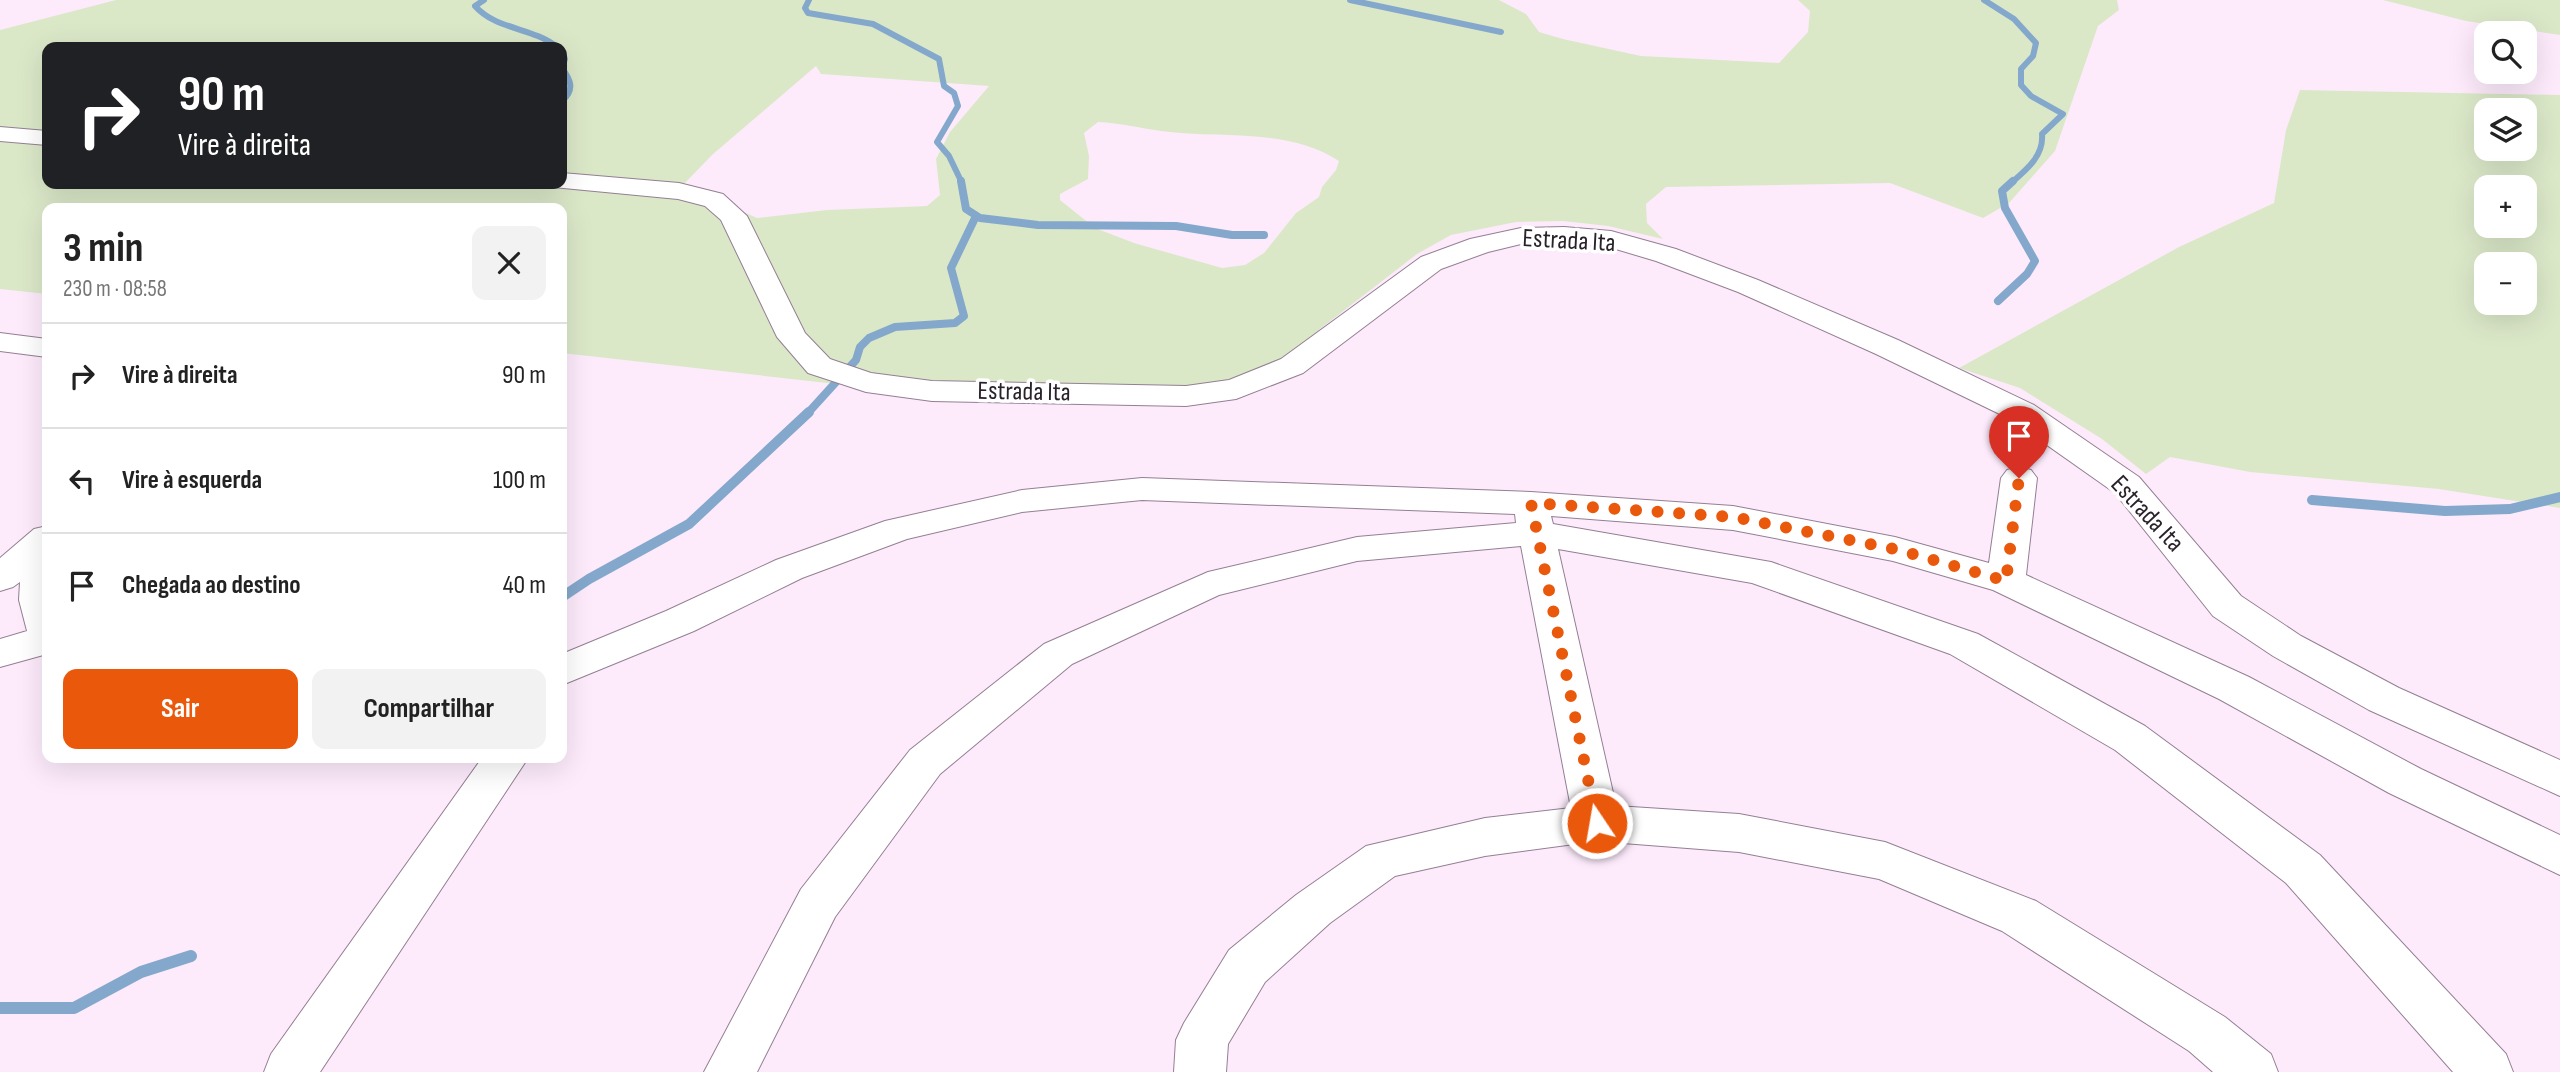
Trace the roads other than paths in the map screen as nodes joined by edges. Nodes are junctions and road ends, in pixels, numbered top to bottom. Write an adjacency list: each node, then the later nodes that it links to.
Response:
1 (0, 134): 2 (street)
2 (42, 138)
3 (567, 181): 17 (street, Estrada Ita)
4 (0, 342): 5 (street)
5 (42, 347)
6 (2019, 478): 11 (street)
7 (1533, 518): 11 (street); 15 (street); 18 (street); 21 (street); 24 (street)
8 (42, 543): 10 (street)
9 (42, 554): 12 (street)
10 (0, 578)
11 (2006, 581): 19 (street)
12 (42, 615)
13 (42, 641): 14 (street)
14 (0, 653)
15 (567, 671)
16 (503, 763): 20 (street)
17 (2560, 779)
18 (1597, 823): 22 (street); 23 (street)
19 (2560, 856)
20 (290, 1072)
21 (730, 1072)
22 (1200, 1072)
23 (2252, 1072)
24 (2487, 1072)

